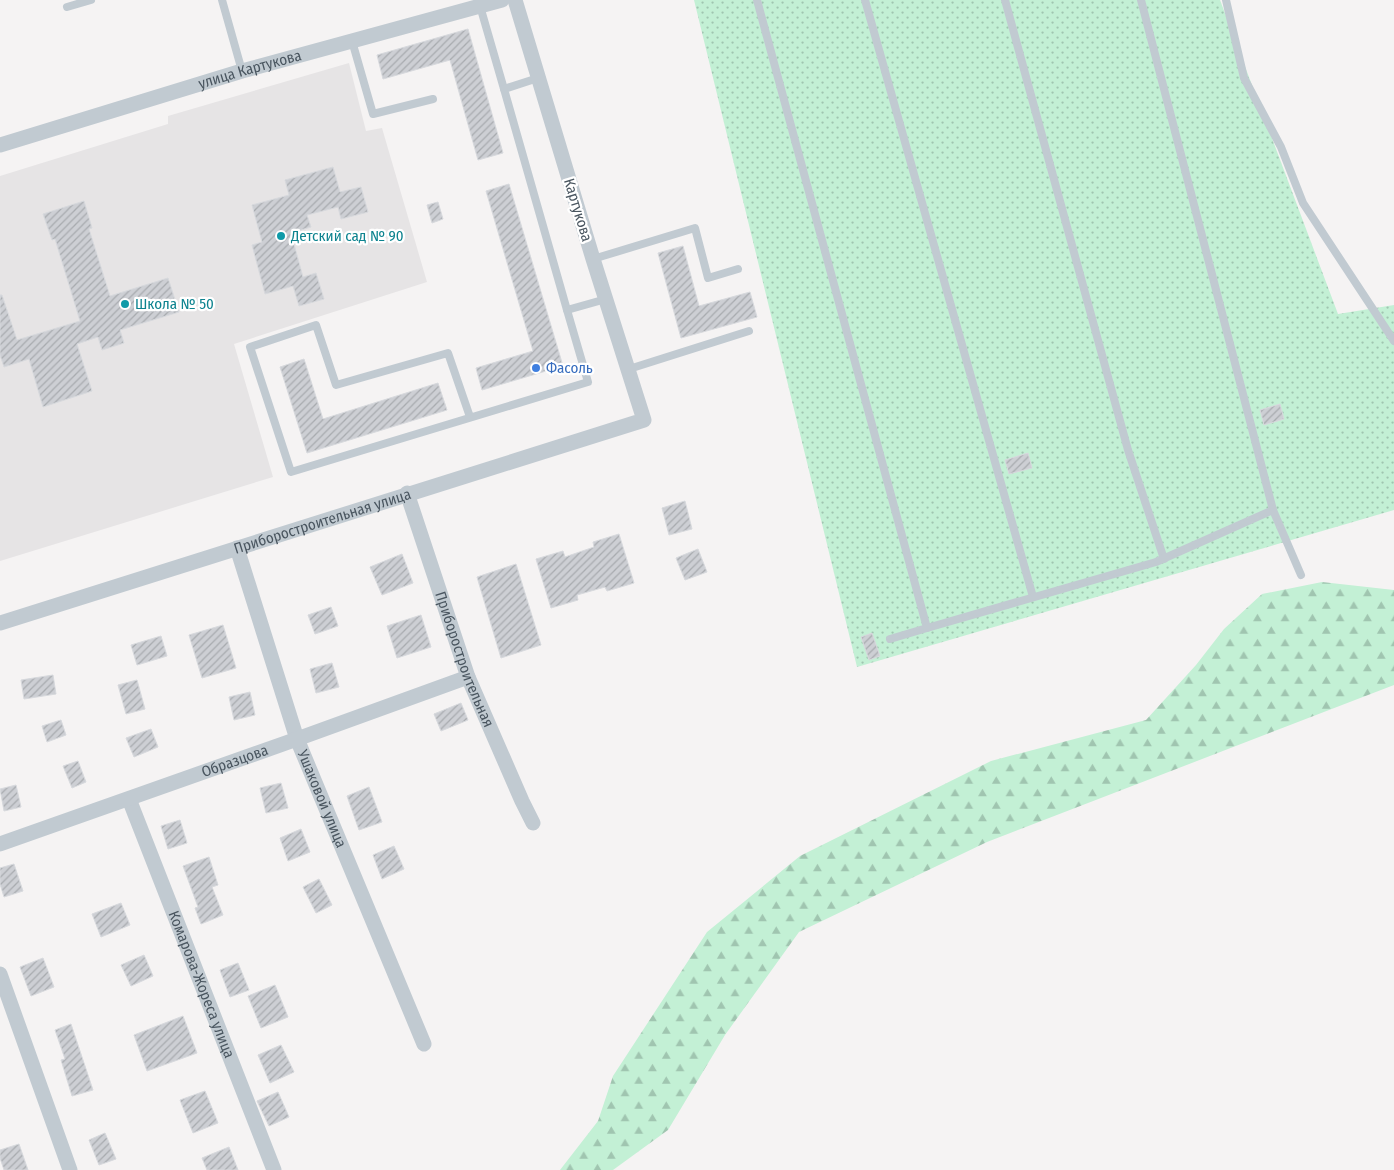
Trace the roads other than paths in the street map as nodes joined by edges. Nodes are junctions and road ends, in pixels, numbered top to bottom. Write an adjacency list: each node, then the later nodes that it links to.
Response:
1 (91, 0): 11 (lane)
2 (222, 0): 13 (lane)
3 (502, 0): 10 (street, улица Картукова)
4 (515, 0): 14 (street, Картукова)
5 (757, 0): 34 (lane)
6 (865, 0): 32 (lane)
7 (1005, 0): 30 (lane)
8 (1141, 0): 28 (lane)
9 (1226, 0): 23 (lane)
10 (480, 6): 12 (street, улица Картукова); 15 (lane)
11 (67, 7)
12 (352, 41): 13 (street, улица Картукова); 16 (lane)
13 (242, 72): 17 (street, улица Картукова)
14 (538, 78): 15 (lane); 18 (street, Картукова)
15 (504, 89): 21 (lane)
16 (433, 99)
17 (0, 145)
18 (593, 259): 19 (lane); 20 (street, Картукова)
19 (738, 270)
20 (606, 299): 21 (lane); 24 (street, Картукова)
21 (567, 310): 25 (lane)
22 (749, 332): 24 (lane)
23 (1394, 341)
24 (629, 369): 26 (street, Картукова)
25 (470, 417): 25 (lane)
26 (644, 420): 27 (street, Приборостроительная улица)
27 (407, 493): 29 (street, Приборостроительная улица); 36 (street, Приборостроительная)
28 (1273, 510): 30 (lane); 31 (lane)
29 (237, 548): 33 (street, Приборостроительная улица); 37 (street, Ушаковой улица)
30 (1164, 559): 32 (lane)
31 (1301, 575)
32 (1033, 597): 34 (lane)
33 (0, 623)
34 (927, 628): 35 (lane)
35 (890, 639)
36 (468, 677): 37 (street, Образцова); 39 (street, Приборостроительная)
37 (297, 739): 38 (street, Образцова); 42 (street, Ушаковой улица)
38 (129, 799): 40 (street, Образцова); 44 (street, Комарова-Жореса улица)
39 (533, 822)
40 (0, 844)
41 (0, 974): 43 (street)
42 (424, 1044)
43 (70, 1170)
44 (274, 1170)

